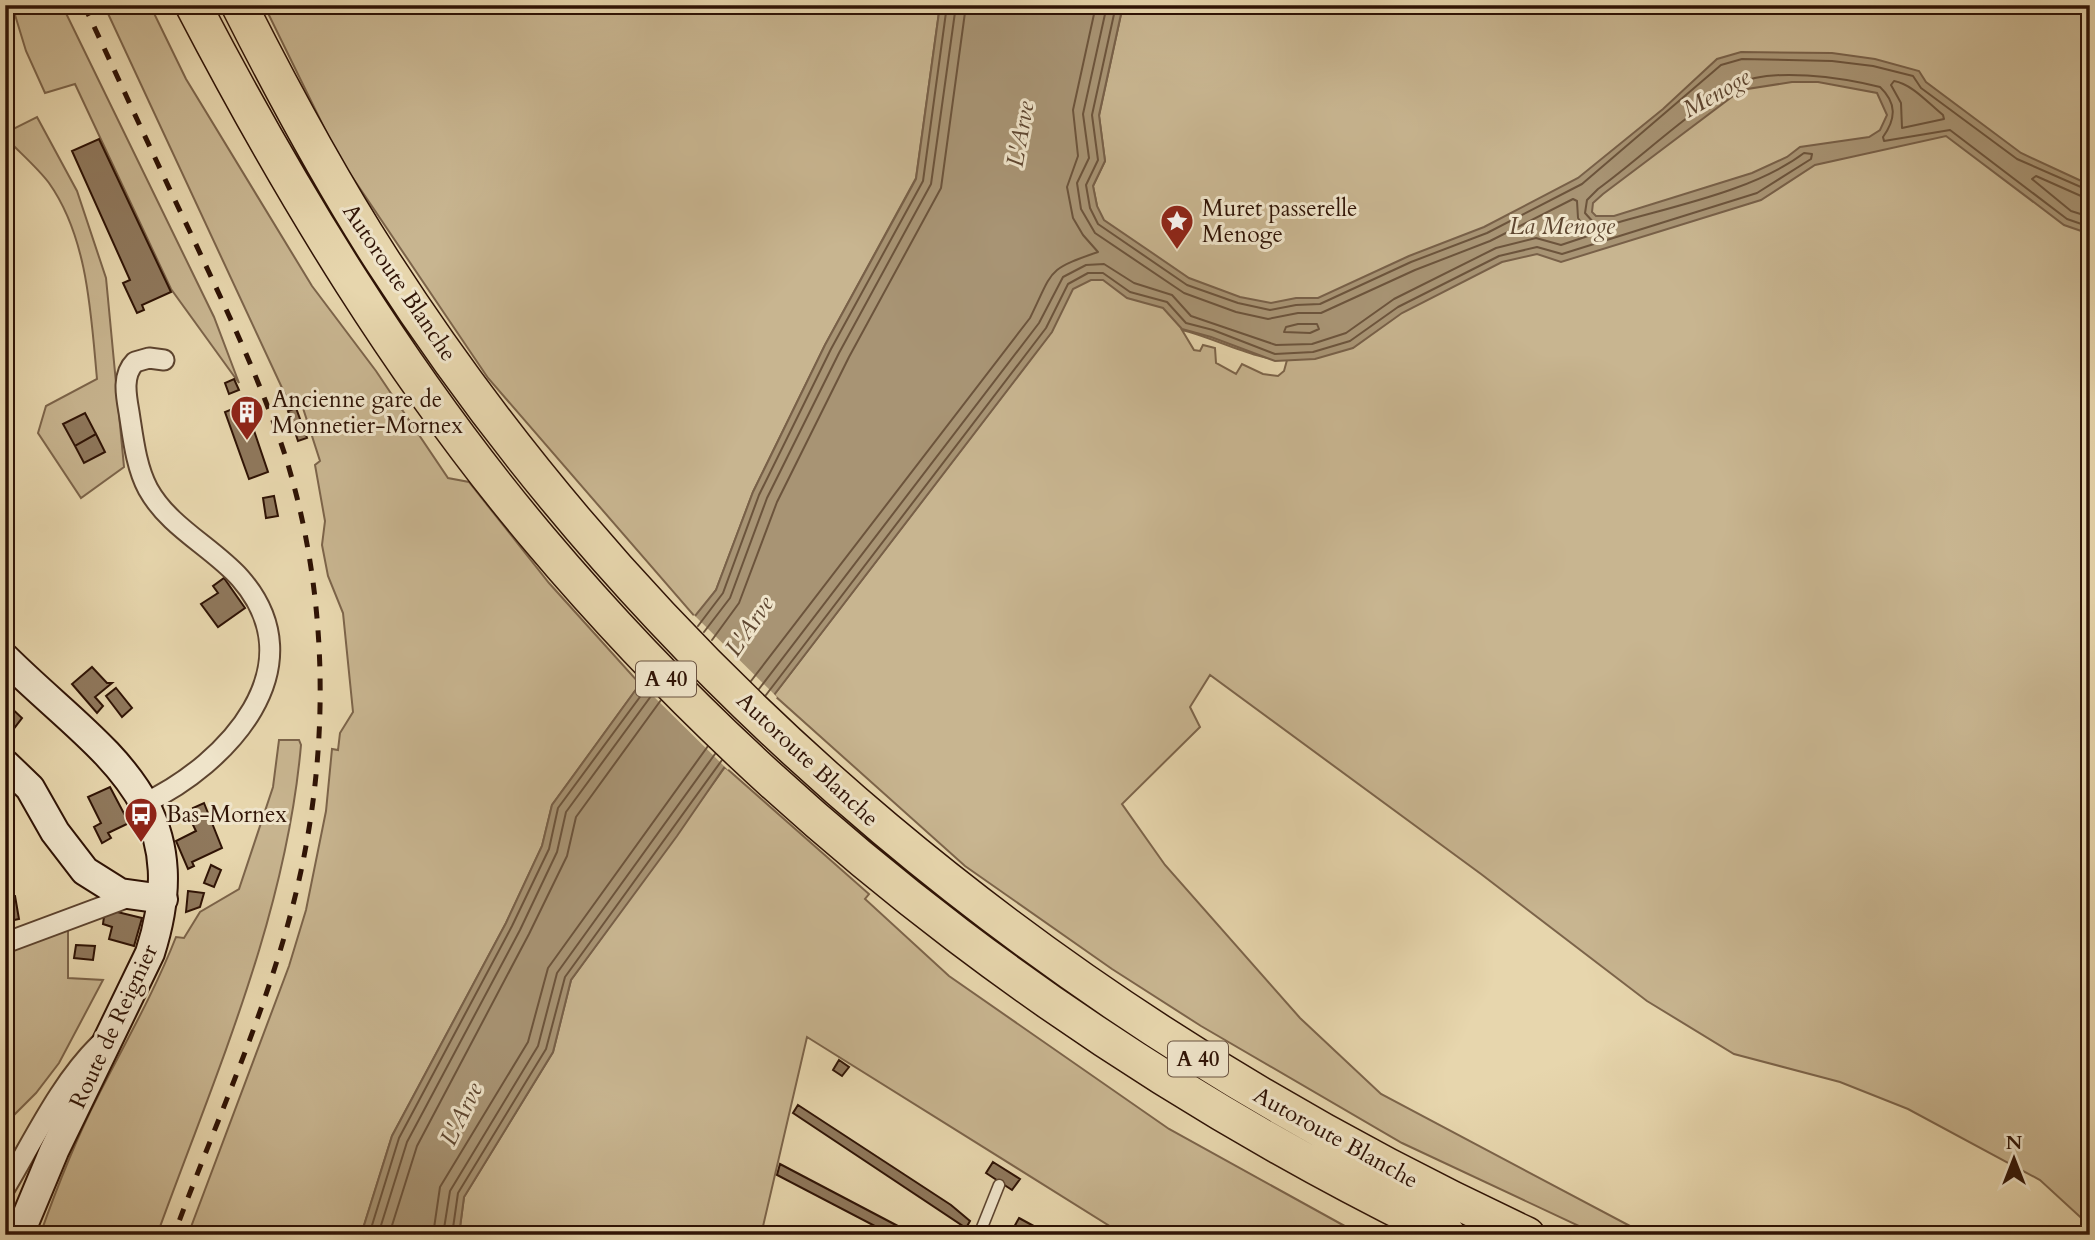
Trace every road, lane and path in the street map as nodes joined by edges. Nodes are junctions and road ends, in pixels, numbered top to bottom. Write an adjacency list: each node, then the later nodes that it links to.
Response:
1 (193, 5): 15 (highway, Autoroute Blanche / A 40)
2 (239, 5): 16 (highway, Autoroute Blanche / A 40)
3 (164, 360): 6 (street)
4 (5, 658): 6 (main road, Route de Reignier)
5 (5, 764): 7 (main road)
6 (145, 803): 8 (main road, Route de Reignier)
7 (134, 895): 8 (main road); 9 (street)
8 (163, 899): 10 (main road, Route de Reignier)
9 (5, 943)
10 (115, 1030): 12 (street); 13 (main road, Route de Reignier)
11 (999, 1185): 14 (lane)
12 (5, 1188)
13 (19, 1235)
14 (979, 1235)
15 (1448, 1235)
16 (1528, 1235)

